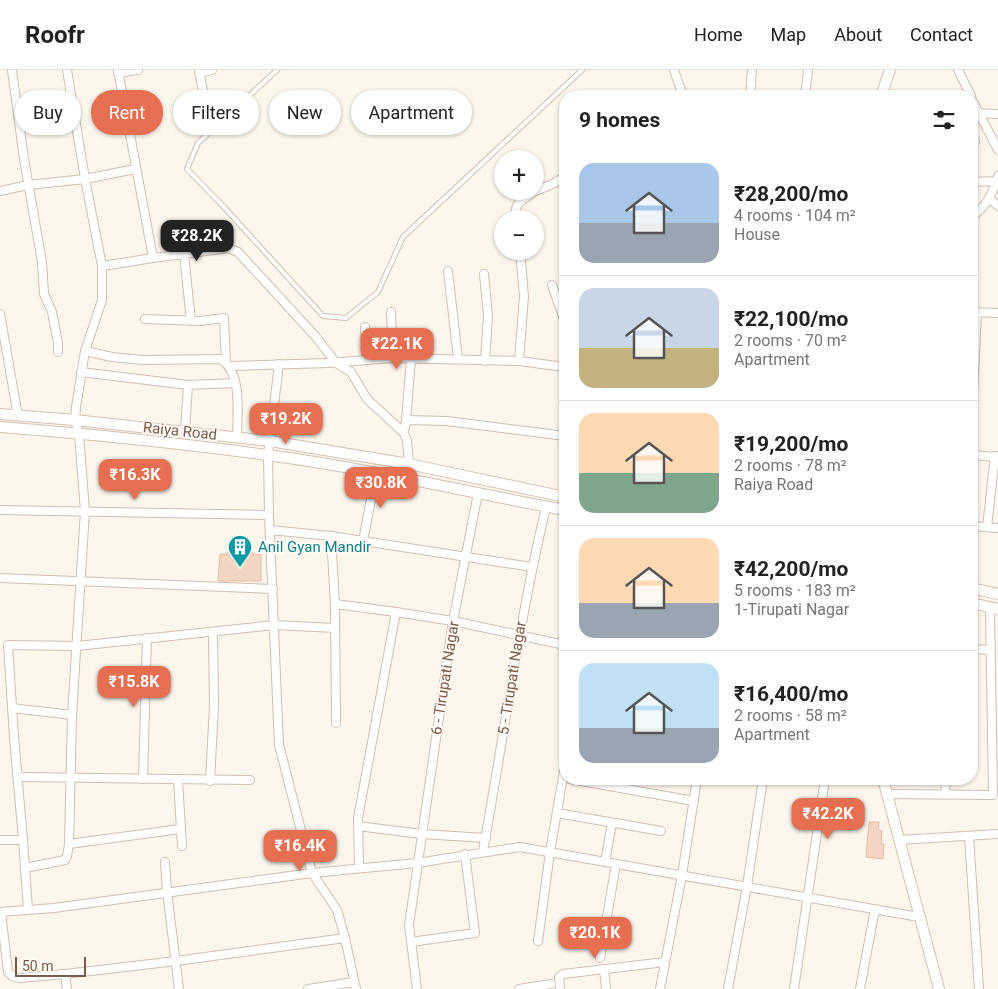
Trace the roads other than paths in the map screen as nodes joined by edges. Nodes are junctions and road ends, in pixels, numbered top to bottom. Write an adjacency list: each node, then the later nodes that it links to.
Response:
1 (12, 70): 31 (street)
2 (67, 70): 27 (street)
3 (138, 70): 12 (street)
4 (212, 70): 13 (street)
5 (277, 70): 21 (lane)
6 (582, 70): 15 (lane)
7 (674, 70): 16 (street)
8 (752, 70): 17 (street)
9 (808, 70): 18 (street)
10 (890, 70): 19 (street)
11 (958, 70): 20 (street)
12 (118, 72): 26 (street)
13 (199, 72): 14 (street)
14 (203, 90)
15 (561, 90)
16 (681, 90)
17 (750, 90)
18 (806, 90)
19 (883, 90)
20 (968, 90)
21 (559, 91)
22 (978, 113): 23 (street)
23 (998, 114)
24 (978, 118): 25 (street)
25 (998, 150)
26 (135, 169): 27 (street); 40 (street)
27 (85, 178): 31 (street); 42 (street)
28 (998, 179): 30 (street); 34 (street)
29 (559, 180): 32 (street)
30 (978, 181)
31 (28, 185): 33 (street); 55 (street)
32 (544, 188)
33 (0, 191)
34 (990, 199): 36 (street); 38 (street)
35 (524, 200): 37 (street)
36 (998, 206)
37 (514, 210)
38 (978, 212)
39 (184, 254): 40 (street); 52 (street); 62 (street)
40 (153, 258): 42 (street)
41 (521, 260): 61 (street)
42 (102, 266): 54 (street)
43 (448, 271): 58 (street)
44 (484, 274): 60 (street)
45 (552, 285): 46 (street)
46 (559, 305)
47 (391, 312): 56 (street)
48 (978, 312): 49 (street)
49 (998, 313)
50 (0, 314): 70 (street)
51 (145, 319): 52 (street)
52 (191, 321): 63 (street)
53 (365, 327): 59 (street)
54 (85, 351): 63 (street); 66 (street)
55 (58, 352)
56 (393, 358): 57 (street); 59 (street)
57 (411, 359): 58 (street); 72 (street)
58 (458, 359): 60 (street)
59 (367, 360): 62 (street)
60 (485, 361): 61 (street)
61 (519, 361): 65 (street)
62 (336, 363): 64 (street); 75 (street)
63 (228, 364): 64 (street); 67 (street)
64 (278, 364): 79 (street)
65 (559, 366)
66 (81, 372): 68 (street); 71 (street)
67 (235, 383): 68 (street); 78 (street)
68 (188, 385): 74 (street)
69 (0, 414): 70 (street, Raiya Road)
70 (18, 416): 71 (street, Raiya Road)
71 (76, 420): 74 (street, Raiya Road); 76 (street)
72 (406, 420): 75 (street); 77 (street)
73 (0, 427): 76 (street, Raiya Road)
74 (185, 432): 78 (street, Raiya Road)
75 (404, 432): 83 (street)
76 (79, 434): 80 (street, Raiya Road); 90 (street)
77 (559, 435)
78 (237, 437): 79 (street, Raiya Road)
79 (270, 441): 80 (street); 83 (street, Raiya Road)
80 (268, 455): 84 (street, Raiya Road); 91 (street)
81 (978, 455): 82 (street)
82 (997, 456): 93 (street)
83 (409, 464): 86 (street, Raiya Road)
84 (376, 473): 85 (street, Raiya Road); 97 (street)
85 (478, 493): 87 (street, Raiya Road); 98 (street, 6 - Tirupati Nagar)
86 (559, 497)
87 (546, 507): 88 (street, Raiya Road); 99 (street, 5 - Tirupati Nagar)
88 (559, 509)
89 (0, 510): 90 (street)
90 (85, 511): 91 (street); 101 (street)
91 (269, 515): 95 (street)
92 (978, 526): 93 (street)
93 (987, 527): 94 (street)
94 (998, 528)
95 (270, 530): 96 (street); 102 (street)
96 (331, 536): 97 (street); 105 (street)
97 (364, 541): 98 (street)
98 (466, 558): 99 (street); 109 (street, 6 - Tirupati Nagar)
99 (532, 566): 113 (street, 5 - Tirupati Nagar)
100 (0, 578): 101 (street)
101 (79, 582): 102 (street); 116 (street)
102 (273, 589): 110 (street)
103 (978, 590): 104 (street)
104 (998, 594)
105 (335, 604): 108 (street); 111 (street)
106 (978, 604): 107 (street)
107 (994, 608): 118 (street)
108 (396, 612): 109 (street); 142 (street)
109 (453, 622): 113 (street); 145 (street, 6 - Tirupati Nagar)
110 (274, 625): 111 (street); 112 (street); 163 (street)
111 (335, 628): 121 (street)
112 (213, 632): 114 (street); 126 (street)
113 (519, 635): 115 (street); 148 (street, 5 - Tirupati Nagar)
114 (147, 638): 116 (street); 124 (street)
115 (559, 644)
116 (78, 646): 119 (street); 120 (street)
117 (978, 649): 118 (street)
118 (990, 650): 138 (street)
119 (12, 708): 120 (street); 122 (street)
120 (72, 715): 123 (street)
121 (336, 723)
122 (18, 777): 123 (street); 150 (street)
123 (72, 778): 124 (street); 152 (street)
124 (143, 778): 125 (street)
125 (178, 780): 126 (street); 143 (street)
126 (210, 780): 127 (street)
127 (250, 780)
128 (564, 785): 140 (street)
129 (609, 785): 136 (street)
130 (628, 785): 136 (street)
131 (696, 785): 139 (street)
132 (762, 785): 165 (street)
133 (824, 785): 167 (street)
134 (884, 785): 137 (street)
135 (946, 785): 138 (street)
136 (627, 788): 139 (street)
137 (886, 794): 138 (street); 151 (street)
138 (945, 794)
139 (694, 801): 164 (street)
140 (557, 813): 141 (street); 155 (street)
141 (612, 823): 144 (street); 158 (street)
142 (358, 826): 145 (street); 162 (street)
143 (180, 829): 152 (street); 153 (street)
144 (661, 831)
145 (421, 834): 148 (street); 159 (street, 6 - Tirupati Nagar)
146 (998, 834): 147 (street)
147 (969, 836): 151 (street); 194 (street)
148 (486, 838): 154 (street, 5 - Tirupati Nagar)
149 (0, 840): 150 (street)
150 (23, 840): 161 (street)
151 (898, 840): 171 (street)
152 (69, 844): 161 (street)
153 (182, 846)
154 (483, 851): 155 (street); 156 (street)
155 (550, 852): 158 (street); 173 (street)
156 (465, 854): 159 (street); 174 (street)
157 (166, 862): 166 (street)
158 (605, 862): 160 (street)
159 (417, 863): 162 (street); 174 (street, 6 - Tirupati Nagar)
160 (616, 864): 164 (street); 175 (street)
161 (25, 868): 168 (street)
162 (358, 868): 163 (street)
163 (312, 873): 166 (street); 172 (street)
164 (682, 875): 165 (street); 177 (street)
165 (747, 886): 167 (street); 190 (street)
166 (167, 892): 168 (street); 176 (street)
167 (809, 897): 169 (street); 191 (street)
168 (28, 909): 170 (street)
169 (875, 909): 171 (street); 192 (street)
170 (0, 912): 179 (street)
171 (920, 917): 193 (street)
172 (345, 938): 176 (street); 181 (street)
173 (538, 941)
174 (411, 942): 185 (street, 6 - Tirupati Nagar)
175 (600, 958)
176 (176, 961): 179 (street); 183 (street)
177 (665, 962): 178 (street); 189 (street)
178 (604, 969): 187 (street); 188 (street)
179 (65, 974): 182 (street)
180 (551, 984): 186 (street)
181 (355, 985): 184 (street)
182 (67, 989)
183 (179, 989)
184 (308, 989)
185 (418, 989)
186 (520, 989)
187 (560, 989)
188 (606, 989)
189 (660, 989)
190 (728, 989)
191 (794, 989)
192 (860, 989)
193 (940, 989)
194 (979, 989)

